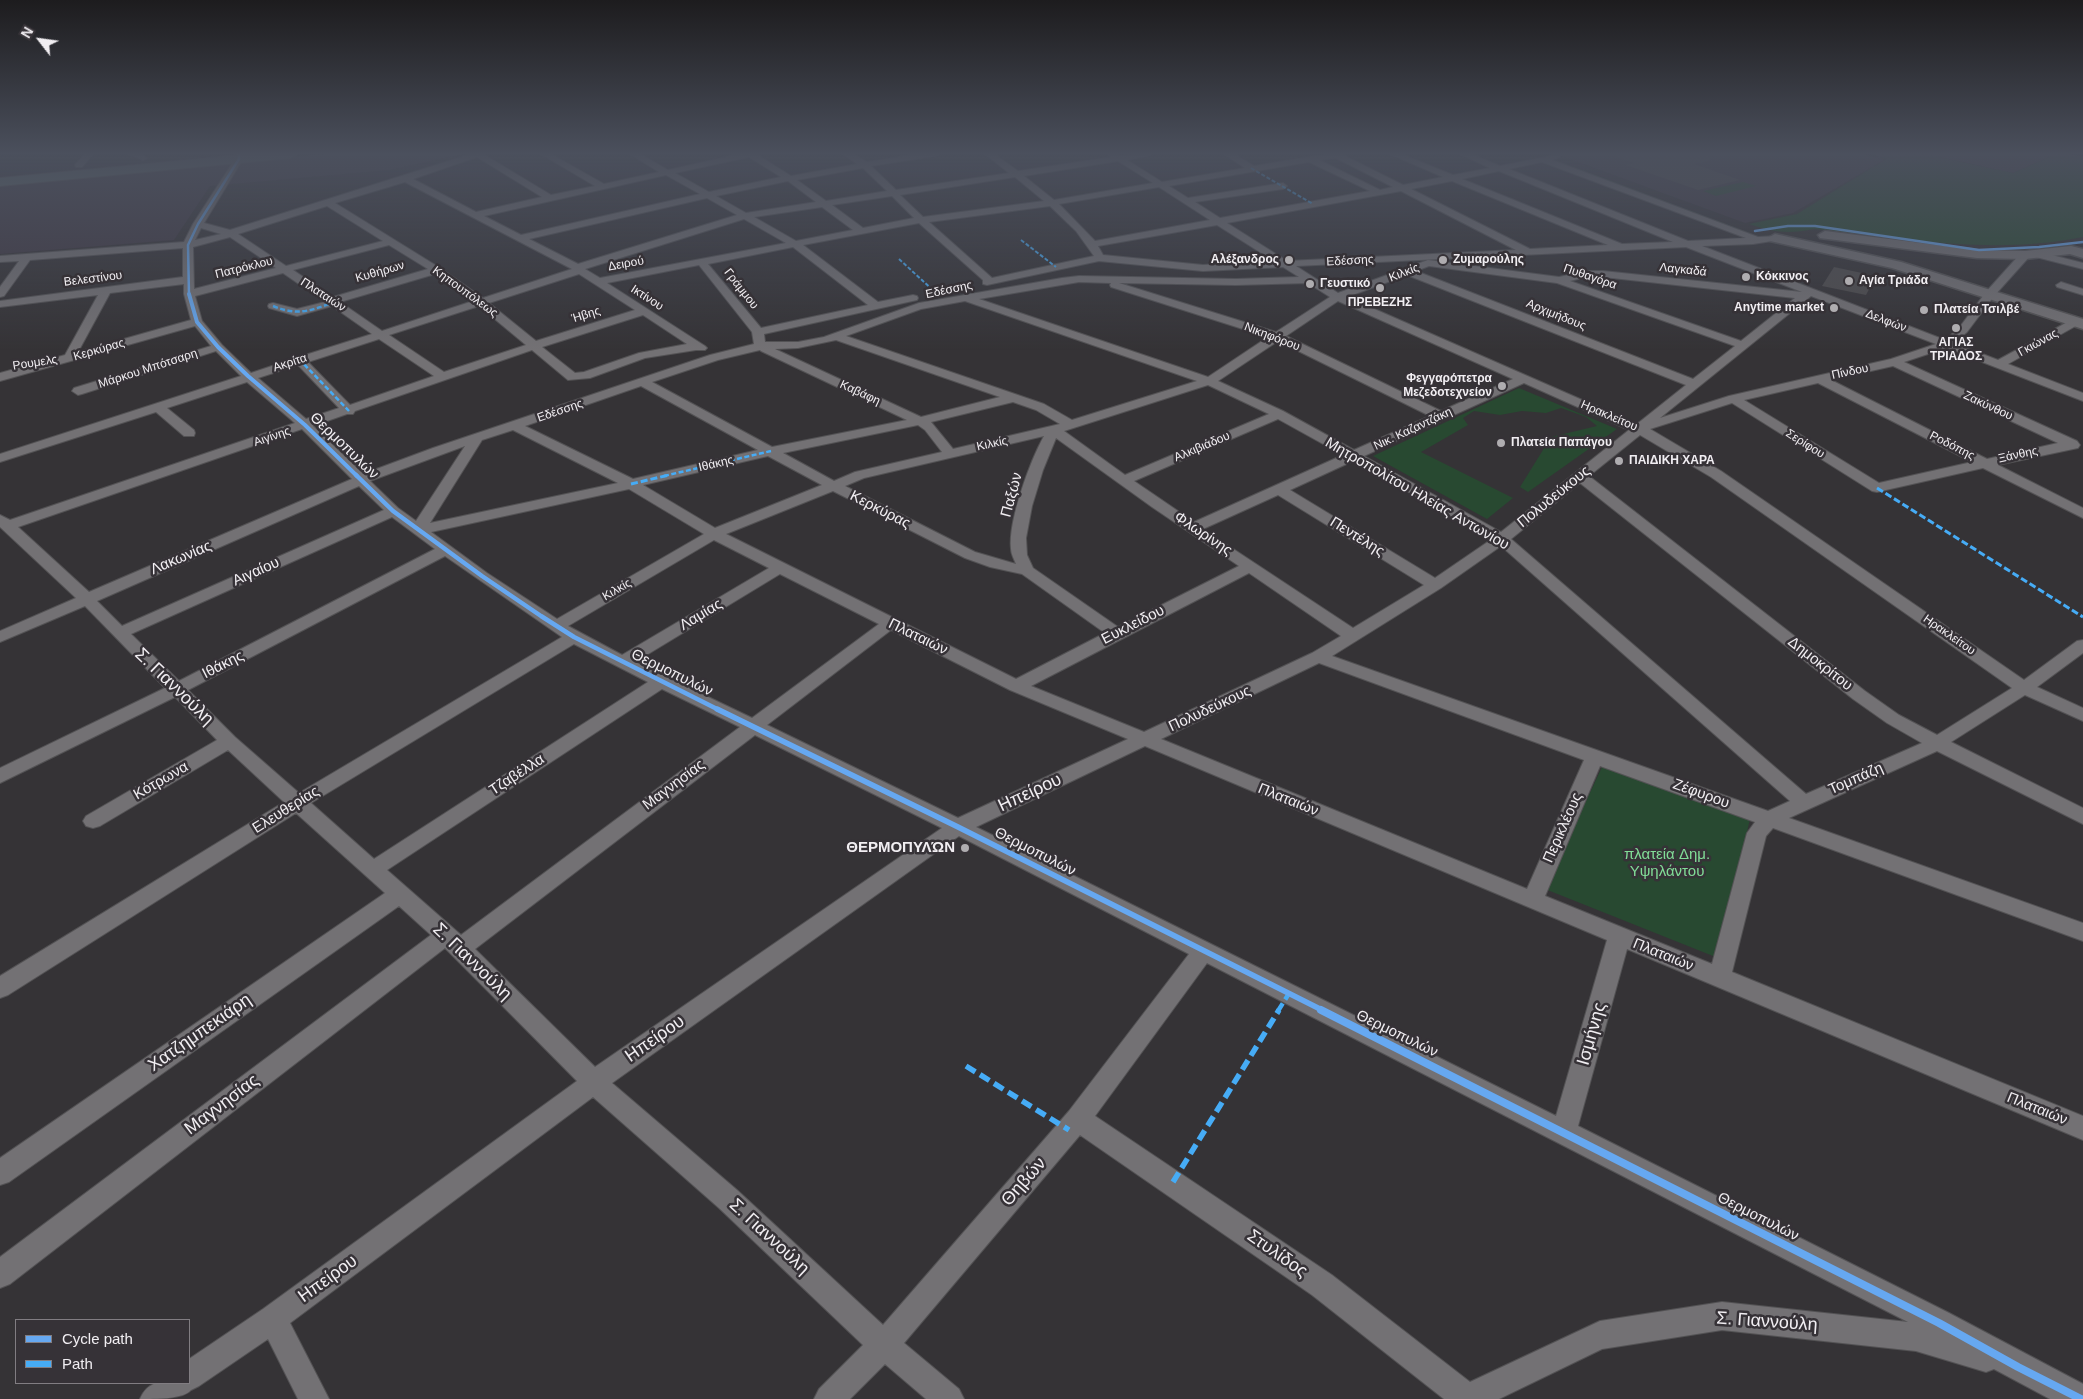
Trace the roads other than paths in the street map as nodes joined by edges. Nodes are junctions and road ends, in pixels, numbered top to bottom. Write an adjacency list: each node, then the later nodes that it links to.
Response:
1 (201, 219): 20 (street, Θερμοπυλών)
2 (274, 219): 22 (street)
3 (354, 219): 26 (street, Κηπουπόλεως)
4 (483, 219): 23 (street, Ικτίνου)
5 (601, 219): 23 (street)
6 (735, 219): 42 (street, Ακρίτα)
7 (751, 219): 27 (street)
8 (846, 219): 21 (street)
9 (926, 219): 18 (street, Δειρού)
10 (1068, 219): 28 (street)
11 (1216, 219): 19 (street, Ηρακλείτου)
12 (1234, 219): 19 (street)
13 (1464, 219): 33 (street)
14 (1552, 219): 31 (street)
15 (1626, 219): 30 (street, Δελφών)
16 (1707, 219): 25 (street)
17 (1723, 219): 24 (street)
18 (921, 220): 21 (street, Δειρού); 50 (street)
19 (1220, 222): 28 (street); 40 (street, Ηρακλείτου)
20 (198, 224): 22 (street, Πλαταιών); 29 (street, Θερμοπυλών)
21 (861, 231): 27 (street, Δειρού)
22 (232, 234): 29 (street); 43 (street, Πλαταιών)
23 (520, 238): 42 (street, Ικτίνου)
24 (1775, 238): 25 (street, Εδέσσης); 34 (street, Εδέσσης); 59 (street)
25 (1760, 240): 30 (street, Εδέσσης)
26 (391, 242): 43 (street, Πατρόκλου); 44 (street, Κηπουπόλεως)
27 (795, 244): 39 (street, Δειρού); 65 (street)
28 (1094, 244): 36 (street)
29 (188, 245): 35 (street); 47 (street, Θερμοπυλών)
30 (1689, 245): 31 (street, Εδέσσης); 58 (street, Δελφών)
31 (1622, 248): 33 (street, Εδέσσης)
32 (2079, 251): 34 (street, Εδέσσης)
33 (1530, 253): 38 (street, Εδέσσης)
34 (2031, 254): 41 (street); 59 (street, Πίνδου)
35 (26, 257): 37 (street); 56 (street)
36 (1099, 258): 40 (street, Εδέσσης); 50 (street, Εδέσσης)
37 (0, 260)
38 (1428, 260): 40 (street, Εδέσσης); 45 (street, Κιλκίς); 49 (street, Πυθαγόρα)
39 (702, 263): 51 (street, Δειρού); 69 (street, Γράμμου)
40 (1286, 264): 48 (street, Ηρακλείτου)
41 (2083, 266)
42 (578, 269): 51 (street, Ικτίνου); 62 (street, Ακρίτα)
43 (285, 270): 57 (street, Πατρόκλου); 61 (street, Πλαταιών)
44 (436, 270): 61 (street, Κυθήρων); 62 (street, Κηπουπόλεως)
45 (1408, 272): 60 (street, Κιλκίς); 92 (street, Αρχιμήδους)
46 (1096, 279): 48 (street, Εδέσσης); 54 (street, Εδέσσης); 71 (street, Νικηφόρου)
47 (188, 280): 53 (street, Βελεστίνου); 57 (street, Θερμοπυλών)
48 (1310, 280): 60 (street, Ηρακλείτου)
49 (1558, 280): 58 (street, Λαγκαδά); 75 (street, Πυθαγόρα)
50 (990, 281): 54 (street, Εδέσσης)
51 (600, 282): 66 (street, Ικτίνου)
52 (2061, 285): 55 (street)
53 (106, 290): 63 (street, Βελεστίνου); 80 (street)
54 (966, 290): 65 (street, Εδέσσης); 72 (street, Εδέσσης); 90 (street, Μητροπολίτου Ηλείας Αντωνίου)
55 (2083, 292)
56 (0, 294)
57 (189, 294): 67 (street, Θερμοπυλών)
58 (1807, 294): 73 (street, Δελφών); 75 (street, Πολυδεύκους)
59 (1990, 294): 68 (street); 73 (street, Πίνδου)
60 (1336, 296): 71 (street, Κιλκίς); 88 (street, Ηρακλείτου)
61 (333, 301): 64 (street, Κυθήρων); 70 (street, Πλαταιών)
62 (481, 302): 70 (street, Ακρίτα); 74 (street, Κηπουπόλεως)
63 (0, 304)
64 (273, 306)
65 (876, 306): 69 (street, Εδέσσης)
66 (645, 311): 74 (street, Ήβης); 76 (street, Ικτίνου)
67 (197, 322): 78 (street, Θερμοπυλών); 80 (street, Κερκύρας)
68 (2080, 322): 83 (street, Γκιώνας)
69 (758, 332): 77 (street)
70 (381, 334): 81 (street, Ακρίτα); 87 (street, Πλαταιών)
71 (1277, 336): 90 (street, Κιλκίς); 100 (street, Νικηφόρου)
72 (837, 337): 77 (street, Εδέσσης); 95 (street)
73 (1947, 344): 82 (street, Πίνδου); 83 (street, Δελφών)
74 (536, 345): 76 (street, Κηπουπόλεως); 87 (street, Αιγίνης)
75 (1743, 345): 92 (street, Πολυδεύκους)
76 (697, 346): 79 (street, Ικτίνου)
77 (760, 346): 79 (street, Εδέσσης); 101 (street, Καβάφη)
78 (218, 347): 85 (street, Θερμοπυλών); 93 (street, Μάρκου Μπότσαρη)
79 (714, 357): 91 (street, Εδέσσης)
80 (69, 358): 84 (street, Ρουμελς); 86 (street, Κερκύρας)
81 (299, 360): 85 (street, Ακρίτα); 98 (street)
82 (1894, 362): 89 (street, Πίνδου); 109 (street, Ζακύνθου)
83 (1999, 364): 94 (street, Δελφών)
84 (0, 369)
85 (248, 376): 97 (street, Ακρίτα); 102 (street, Θερμοπυλών)
86 (0, 377)
87 (443, 377): 98 (street, Αιγίνης)
88 (1523, 379): 100 (street, Νικ. Καζαντζάκη); 105 (street, Ηρακλείτου)
89 (1820, 379): 96 (street, Πίνδου); 114 (street, Ροδόπης)
90 (1209, 381): 99 (street, Μητροπολίτου Ηλείας Αντωνίου); 103 (street, Κιλκίς)
91 (644, 382): 104 (street, Εδέσσης); 110 (street, Κερκύρας)
92 (1694, 384): 105 (street, Πολυδεύκους)
93 (78, 391)
94 (2083, 396)
95 (1014, 398): 101 (street, Ιθάκης); 103 (street)
96 (1734, 399): 105 (street, Πίνδου); 120 (street, Σερίφου)
97 (157, 406): 107 (street); 113 (street, Ακρίτα)
98 (349, 410): 102 (street, Αιγίνης)
99 (1279, 414): 112 (street, Μητροπολίτου Ηλείας Αντωνίου); 117 (street, Αλκιβιάδου)
100 (1440, 416): 112 (street, Νικ. Καζαντζάκη)
101 (920, 420): 110 (street, Ιθάκης); 111 (street, Καβάφη)
102 (305, 425): 116 (street, Θερμοπυλών); 124 (street, Αιγίνης)
103 (1072, 425): 106 (street, Κιλκίς)
104 (515, 426): 108 (street, Εδέσσης); 118 (street, Πλαταιών)
105 (1638, 429): 115 (street, Πολυδεύκους); 147 (street, Ηρακλείτου)
106 (1054, 430): 111 (street, Κιλκίς); 117 (street, Φλωρίνης); 132 (street, Παξών)
107 (189, 433)
108 (476, 439): 116 (street, Εδέσσης); 126 (street)
109 (2077, 446): 114 (street, Ξάνθης)
110 (772, 451): 118 (street, Ιθάκης); 119 (street, Κερκύρας)
111 (949, 453): 119 (street, Κιλκίς)
112 (1353, 457): 121 (street, Νικ. Καζαντζάκη); 128 (street, Μητροπολίτου Ηλείας Αντωνίου)
113 (0, 458)
114 (1985, 462): 120 (street, Ξάνθης); 123 (street, Ροδόπης)
115 (1580, 476): 128 (street, Πολυδεύκους); 153 (street, Δημοκρίτου)
116 (361, 480): 122 (street, Θερμοπυλών); 134 (street, Λακωνίας)
117 (1124, 480): 125 (street, Φλωρίνης)
118 (631, 484): 126 (street, Ιθάκης); 127 (street, Πλαταιών)
119 (832, 485): 127 (street, Κιλκίς); 132 (street, Κερκύρας)
120 (1877, 488)
121 (1279, 489): 125 (street, Νικ. Καζαντζάκη); 133 (street, Πεντέλης)
122 (393, 510): 126 (street, Θερμοπυλών); 137 (street, Αιγαίου)
123 (2083, 514)
124 (4, 522): 134 (street, Σ. Γιαννούλη)
125 (1193, 528): 130 (street, Φλωρίνης)
126 (418, 530): 129 (street, Θερμοπυλών)
127 (714, 534): 131 (street, Πλαταιών); 136 (street, Κιλκίς)
128 (1502, 539): 133 (street, Πολυδεύκους); 156 (street, Μητροπολίτου Ηλείας Αντωνίου)
129 (445, 550): 136 (street, Θερμοπυλών); 148 (street, Ιθάκης)
130 (1250, 566): 138 (street, Ευκλείδου); 139 (street, Φλωρίνης)
131 (780, 568): 135 (street, Πλαταιών); 144 (street, Λαμίας)
132 (1026, 571): 138 (street, Κερκύρας)
133 (1435, 585): 139 (street, Πολυδεύκους)
134 (87, 599): 137 (street, Σ. Γιαννούλη); 140 (street, Λακωνίας)
135 (890, 623): 146 (street, Πλαταιών); 150 (street, Μαγνησίας)
136 (556, 626): 141 (street, Θερμοπυλών)
137 (120, 634): 148 (street, Σ. Γιαννούλη)
138 (1116, 634): 146 (street, Ευκλείδου)
139 (1353, 636): 143 (street, Πολυδεύκους)
140 (0, 637)
141 (574, 637): 144 (street, Θερμοπυλών); 157 (street, Ελευθερίας)
142 (2083, 645): 147 (street, Τομπάζη)
143 (1318, 657): 151 (street, Πολυδεύκους); 154 (street, Ζέφυρου)
144 (622, 662): 145 (street, Θερμοπυλών)
145 (661, 681): 150 (street, Θερμοπυλών); 162 (street, Τζαβέλλα)
146 (1016, 686): 151 (street, Πλαταιών)
147 (2024, 688): 149 (street, Ηρακλείτου); 153 (street, Τομπάζη)
148 (177, 689): 152 (street, Σ. Γιαννούλη); 155 (street, Ιθάκης)
149 (2083, 716)
150 (751, 726): 161 (street, Θερμοπυλών); 167 (street, Μαγνησίας)
151 (1144, 740): 161 (street, Ηπείρου); 164 (street, Πλαταιών)
152 (229, 741): 157 (street, Σ. Γιαννούλη); 160 (street, Κότρωνα)
153 (1937, 743): 156 (street, Τομπάζη); 158 (street, Δημοκρίτου)
154 (1595, 756): 159 (street, Ζέφυρου); 164 (street, Περικλέους)
155 (0, 776)
156 (1803, 802): 159 (street, Τομπάζη)
157 (297, 803): 162 (street, Σ. Γιαννούλη); 170 (street, Ελευθερίας)
158 (2083, 817)
159 (1769, 819): 165 (street, Ζέφυρου); 169 (street)
160 (93, 821)
161 (958, 827): 168 (street, Θερμοπυλών); 171 (street, Ηπείρου)
162 (372, 870): 163 (street, Σ. Γιαννούλη)
163 (400, 894): 167 (street, Σ. Γιαννούλη); 175 (street, Χατζημπεκιάρη)
164 (1532, 901): 166 (street, Πλαταιών)
165 (2083, 932)
166 (1619, 937): 169 (street, Πλαταιών); 174 (street, Ισμήνης)
167 (452, 942): 171 (street, Σ. Γιαννούλη); 176 (street, Μαγνησίας)
168 (1203, 952): 172 (street, Θηβών); 174 (street, Θερμοπυλών)
169 (1719, 978): 173 (street, Πλαταιών)
170 (0, 988)
171 (594, 1082): 177 (street, Ηπείρου); 178 (street, Σ. Γιαννούλη)
172 (1078, 1119): 178 (street, Θηβών); 186 (street, Στυλίδος)
173 (2083, 1128)
174 (1564, 1132): 179 (street, Θερμοπυλών)
175 (0, 1172)
176 (0, 1274)
177 (273, 1319): 180 (street, Ηπείρου); 183 (street)
178 (884, 1345): 184 (street, Θηβών); 185 (street, Σ. Γιαννούλη)
179 (2018, 1367): 186 (street, Σ. Γιαννούλη); 187 (street, Θερμοπυλών)
180 (190, 1375)
181 (178, 1384): 182 (street)
182 (155, 1399)
183 (314, 1399)
184 (829, 1399)
185 (949, 1399)
186 (1468, 1399)
187 (2081, 1399)

